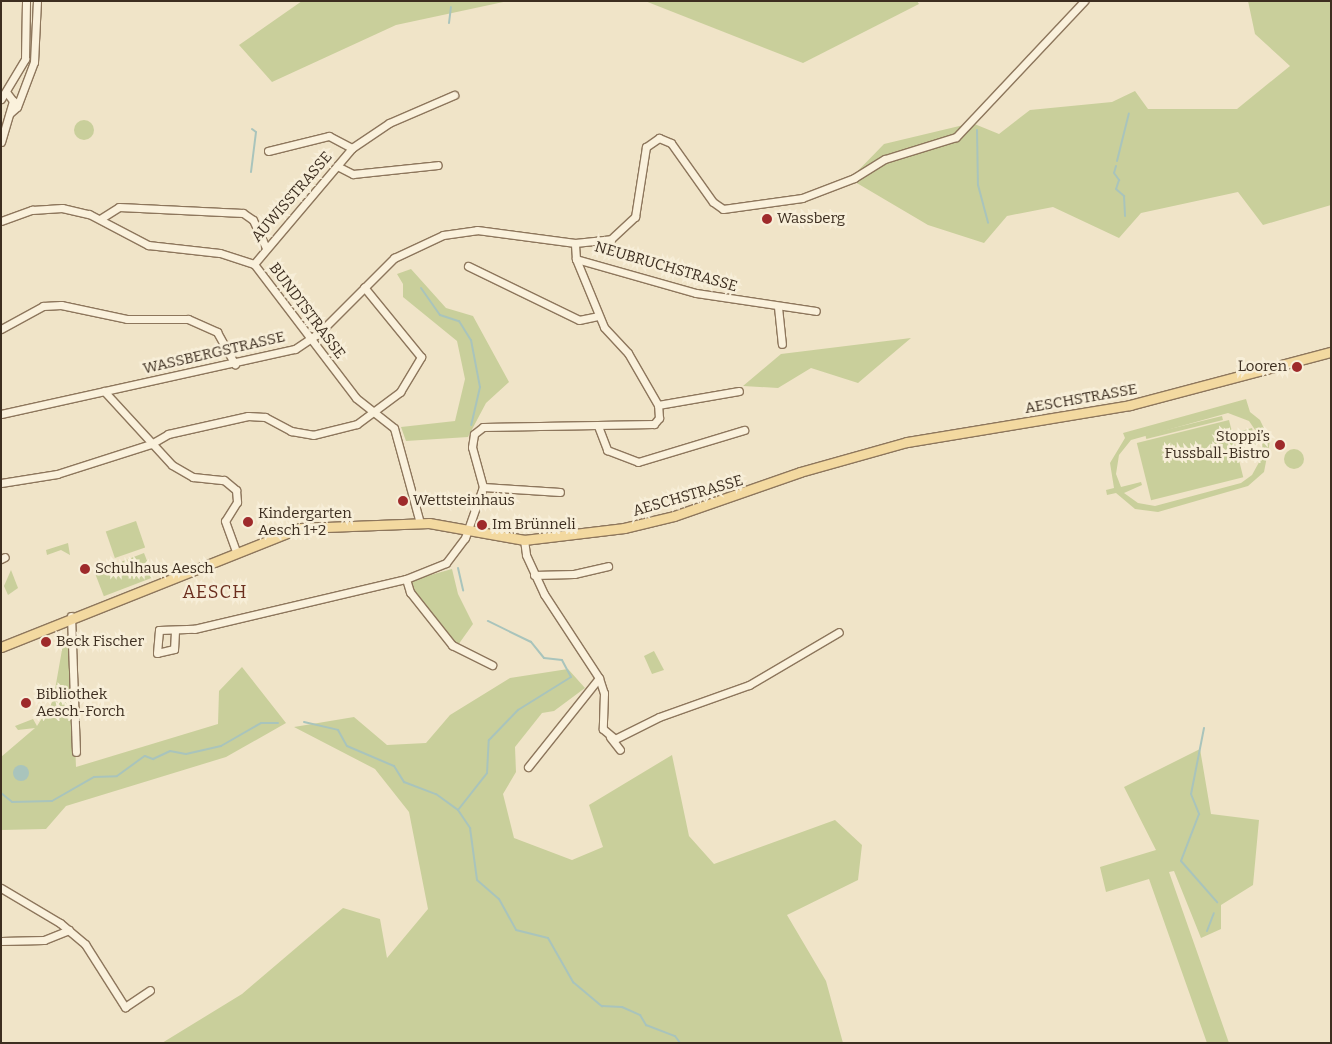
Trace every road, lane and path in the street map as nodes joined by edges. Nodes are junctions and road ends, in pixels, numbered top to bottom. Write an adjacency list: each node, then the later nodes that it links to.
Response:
1 (26, 1): 4 (street)
2 (37, 1): 7 (street)
3 (1084, 1): 15 (street, WASSBERGSTRASSE)
4 (7, 93): 6 (street); 7 (street)
5 (454, 94): 9 (street, AUWISSTRASSE)
6 (1, 99)
7 (10, 113): 8 (street)
8 (1, 142)
9 (352, 148): 10 (street, AUWISSTRASSE); 12 (street, AUWISSTRASSE)
10 (268, 151)
11 (438, 165): 12 (street)
12 (337, 166): 16 (street, AUWISSTRASSE)
13 (100, 220): 14 (street, BUNDTSTRASSE); 16 (street); 18 (street, BUNDTSTRASSE)
14 (1, 221)
15 (574, 243): 17 (street); 20 (street, WASSBERGSTRASSE)
16 (266, 248): 18 (street, AUWISSTRASSE)
17 (576, 259): 21 (street, NEUBRUCHSTRASSE); 23 (street)
18 (254, 264): 25 (street, BUNDTSTRASSE)
19 (468, 266): 23 (street)
20 (364, 287): 25 (street, WASSBERGSTRASSE); 32 (street)
21 (778, 307): 22 (street, NEUBRUCHSTRASSE); 26 (street)
22 (816, 311)
23 (598, 316): 31 (street)
24 (1, 329): 28 (street)
25 (309, 341): 28 (street, WASSBERGSTRASSE); 32 (street, BUNDTSTRASSE)
26 (782, 344)
27 (1331, 352): 42 (main road, AESCHSTRASSE)
28 (235, 364): 29 (street, WASSBERGSTRASSE)
29 (104, 391): 33 (street, WASSBERGSTRASSE); 36 (street)
30 (739, 392): 31 (street)
31 (658, 405): 34 (street)
32 (377, 412): 36 (street); 40 (street, BUNDTSTRASSE)
33 (1, 414)
34 (598, 426): 35 (street); 38 (street)
35 (744, 430)
36 (151, 444): 37 (street); 43 (street)
37 (1, 484)
38 (483, 487): 39 (street); 41 (street)
39 (560, 492)
40 (420, 523): 41 (main road, AESCHSTRASSE); 43 (main road, AESCHSTRASSE)
41 (468, 529): 42 (main road, AESCHSTRASSE); 46 (street)
42 (524, 540): 45 (street)
43 (236, 552): 47 (main road, AESCHSTRASSE)
44 (608, 566): 45 (street)
45 (534, 575): 52 (street)
46 (406, 579): 48 (street); 51 (street)
47 (71, 616): 50 (main road, AESCHSTRASSE); 55 (street)
48 (175, 631)
49 (840, 632): 53 (street)
50 (1, 647)
51 (492, 665)
52 (599, 678): 53 (street); 56 (street)
53 (610, 737): 54 (street)
54 (620, 750)
55 (76, 752)
56 (528, 767)
57 (1, 888): 58 (street)
58 (69, 930): 59 (street); 60 (street)
59 (1, 941)
60 (150, 990)

